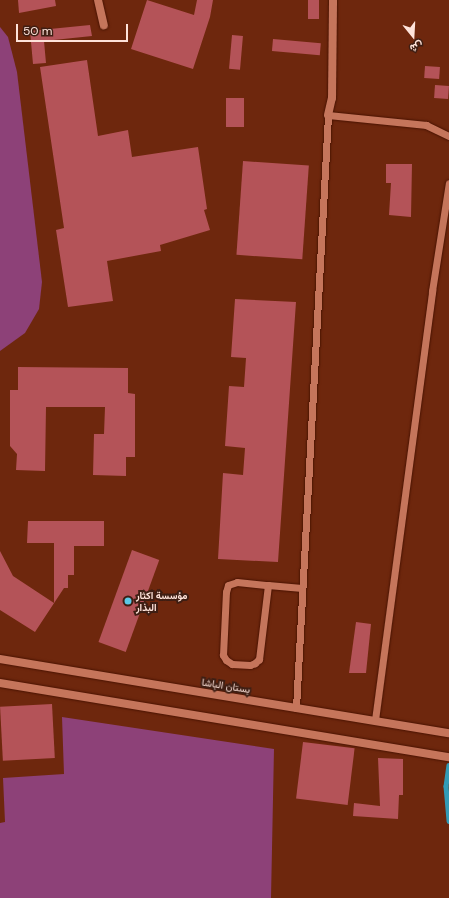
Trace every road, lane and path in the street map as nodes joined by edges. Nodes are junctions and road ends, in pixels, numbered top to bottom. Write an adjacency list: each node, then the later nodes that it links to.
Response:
1 (98, 0): 3 (street)
2 (333, 0): 4 (street)
3 (104, 25)
4 (328, 115): 5 (lane); 8 (lane)
5 (449, 136)
6 (449, 183): 12 (lane)
7 (268, 585): 7 (lane); 8 (lane)
8 (302, 588): 11 (lane)
9 (0, 659): 11 (street, بستان الباشا)
10 (0, 683): 14 (street)
11 (296, 708): 12 (street, بستان الباشا)
12 (374, 720): 13 (street, بستان الباشا)
13 (449, 733)
14 (449, 757)

